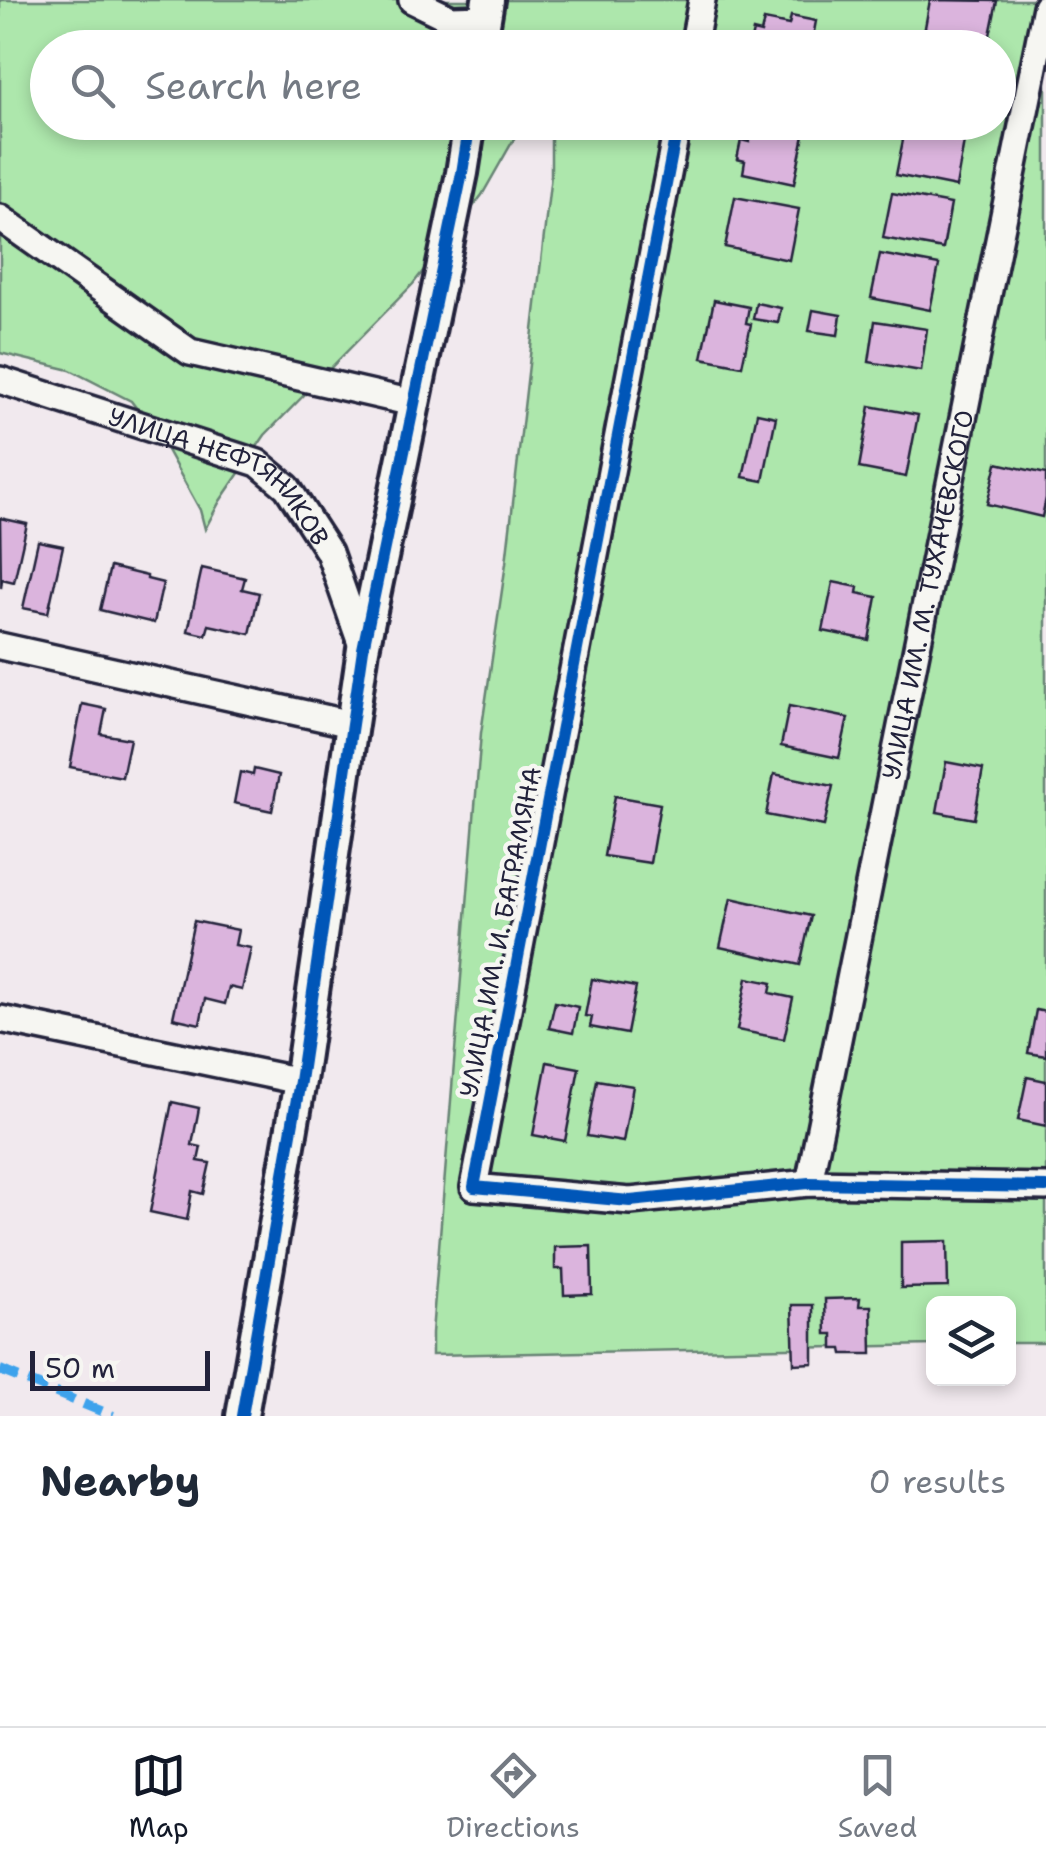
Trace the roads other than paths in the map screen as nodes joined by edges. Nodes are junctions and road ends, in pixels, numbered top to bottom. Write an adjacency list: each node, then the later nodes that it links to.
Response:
1 (412, 0): 4 (street)
2 (702, 0): 5 (street)
3 (1046, 6): 16 (street, УЛИЦА ИМ. М. ТУХАЧЕВСКОГО)
4 (484, 22)
5 (696, 30)
6 (467, 140): 10 (street)
7 (675, 140): 16 (street, УЛИЦА ИМ. И. БАГРАМЯНА)
8 (0, 218): 10 (street)
9 (0, 380): 12 (street, УЛИЦА НЕФТЯНИКОВ)
10 (413, 403): 12 (street)
11 (0, 646): 13 (street)
12 (363, 650): 13 (street)
13 (351, 724): 15 (street)
14 (0, 1019): 15 (street)
15 (300, 1081): 18 (street)
16 (810, 1183): 17 (street, УЛИЦА ИМ. И. БАГРАМЯНА)
17 (1046, 1187)
18 (242, 1416)

